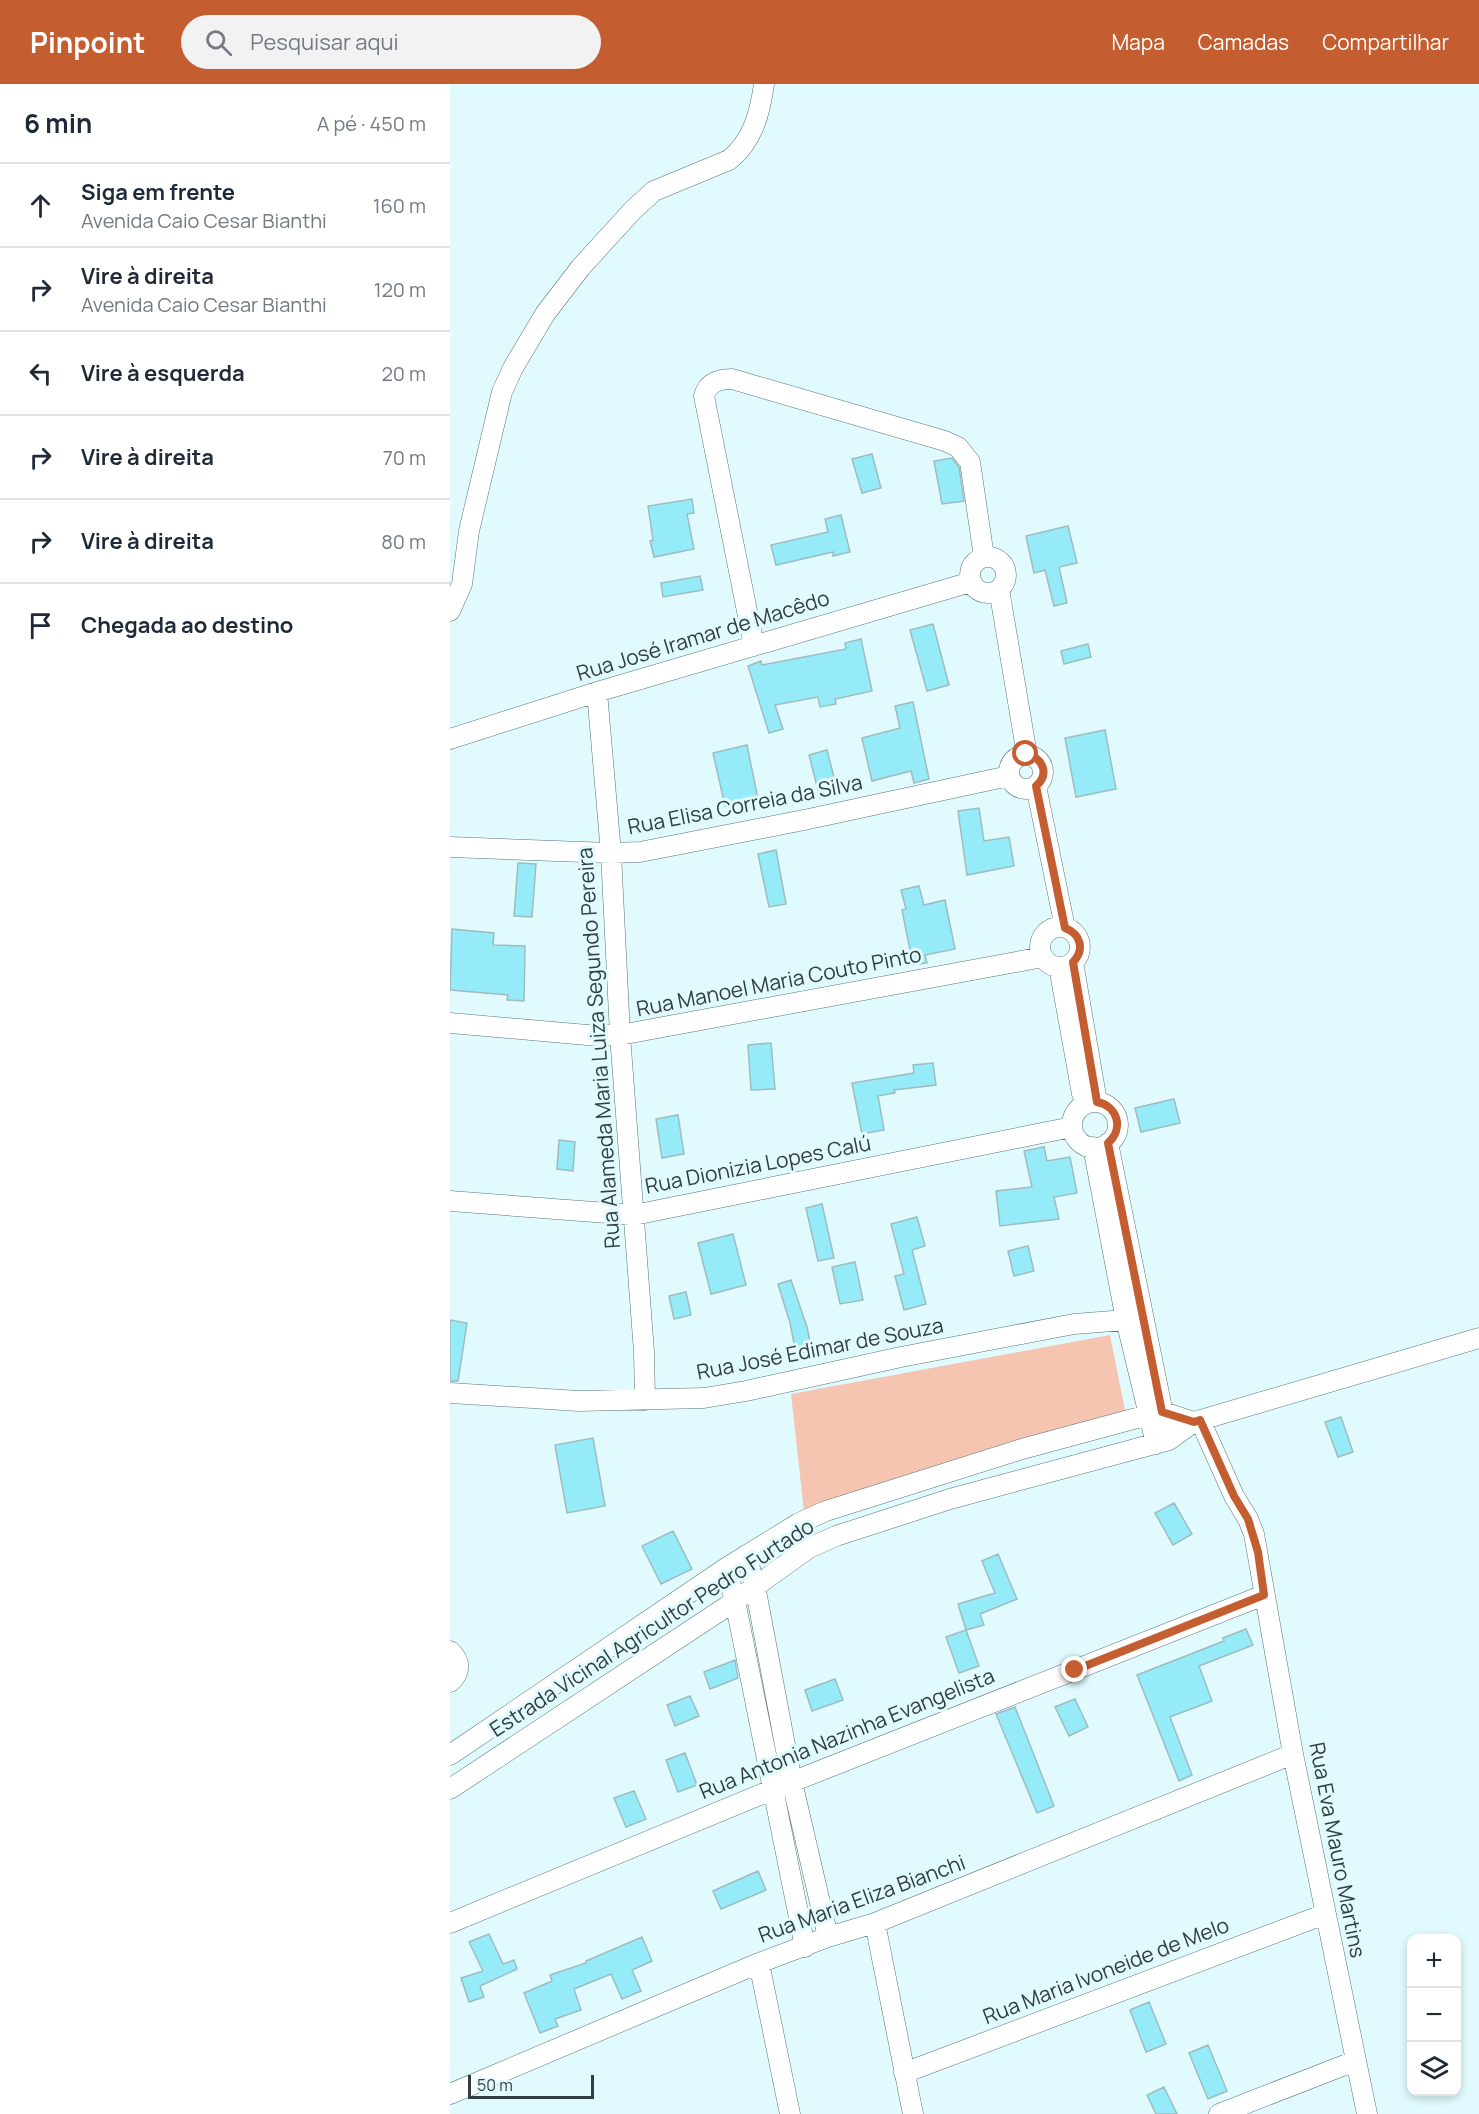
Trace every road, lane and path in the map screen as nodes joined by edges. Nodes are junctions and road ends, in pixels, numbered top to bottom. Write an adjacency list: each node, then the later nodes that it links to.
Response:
1 (764, 84): 4 (street)
2 (984, 557): 3 (street); 3 (street); 5 (street)
3 (986, 588): 5 (street, Rua José Iramar de Macêdo); 8 (street)
4 (450, 611)
5 (754, 645): 6 (street, Rua José Iramar de Macêdo)
6 (597, 692): 7 (street, Rua José Iramar de Macêdo); 11 (street, Rua Alameda Maria Luiza Segundo Pereira)
7 (450, 739)
8 (1018, 763): 9 (street); 9 (street); 11 (street, Rua Elisa Correia da Silva)
9 (1031, 788): 12 (street)
10 (450, 847): 11 (street, Rua Elisa Correia da Silva)
11 (611, 853): 15 (street, Rua Alameda Maria Luiza Segundo Pereira)
12 (1060, 928): 13 (street); 13 (street)
13 (1059, 962): 15 (street, Rua Manoel Maria Couto Pinto); 16 (street)
14 (450, 1023): 15 (street, Rua Manoel Maria Couto Pinto)
15 (620, 1035): 20 (street, Rua Alameda Maria Luiza Segundo Pereira)
16 (1090, 1104): 17 (street); 18 (street)
17 (1072, 1126): 18 (street); 20 (street, Rua Dionizia Lopes Calú)
18 (1101, 1145): 21 (street); 25 (street)
19 (450, 1201): 20 (street, Rua Dionizia Lopes Calú)
20 (634, 1215): 24 (street, Rua Alameda Maria Luiza Segundo Pereira)
21 (1126, 1320): 24 (street, Rua José Edimar de Souza); 25 (street)
22 (1479, 1338): 26 (street, Estrada Vicinal Agricultor Pedro Furtado)
23 (450, 1393): 24 (street, Rua José Edimar de Souza)
24 (645, 1400)
25 (1155, 1413): 26 (street); 27 (street); 28 (street, Estrada Vicinal Agricultor Pedro Furtado)
26 (1197, 1421): 27 (street, Estrada Vicinal Agricultor Pedro Furtado); 31 (street, Rua Eva Mauro Martins)
27 (1162, 1442): 30 (street, Estrada Vicinal Agricultor Pedro Furtado)
28 (746, 1555): 29 (street, Estrada Vicinal Agricultor Pedro Furtado); 30 (street)
29 (726, 1568): 32 (street); 36 (street, Estrada Vicinal Agricultor Pedro Furtado)
30 (755, 1586): 32 (street, Estrada Vicinal Agricultor Pedro Furtado); 37 (street)
31 (1264, 1595): 35 (street, Rua Eva Mauro Martins); 37 (street, Rua Antonia Nazinha Evangelista)
32 (735, 1601): 37 (street); 38 (street, Estrada Vicinal Agricultor Pedro Furtado)
33 (450, 1651): 34 (street)
34 (450, 1682)
35 (1293, 1754): 39 (street, Rua Eva Mauro Martins); 41 (street, Rua Maria Eliza Bianchi)
36 (450, 1755)
37 (783, 1785): 40 (street, Rua Antonia Nazinha Evangelista); 42 (street); 43 (street)
38 (450, 1790)
39 (1325, 1914): 45 (street, Rua Eva Mauro Martins); 46 (street, Rua Maria Ivoneide de Melo)
40 (450, 1923)
41 (875, 1923): 42 (street, Rua Maria Eliza Bianchi); 46 (street)
42 (828, 1937): 43 (street, Rua Maria Eliza Bianchi)
43 (805, 1947): 44 (street, Rua Maria Eliza Bianchi)
44 (759, 1963): 47 (street, Rua Maria Eliza Bianchi); 48 (street)
45 (1355, 2061): 50 (street); 51 (street, Rua Eva Mauro Martins)
46 (904, 2073): 49 (street)
47 (450, 2094)
48 (790, 2114)
49 (913, 2114)
50 (1219, 2114)
51 (1368, 2114)

